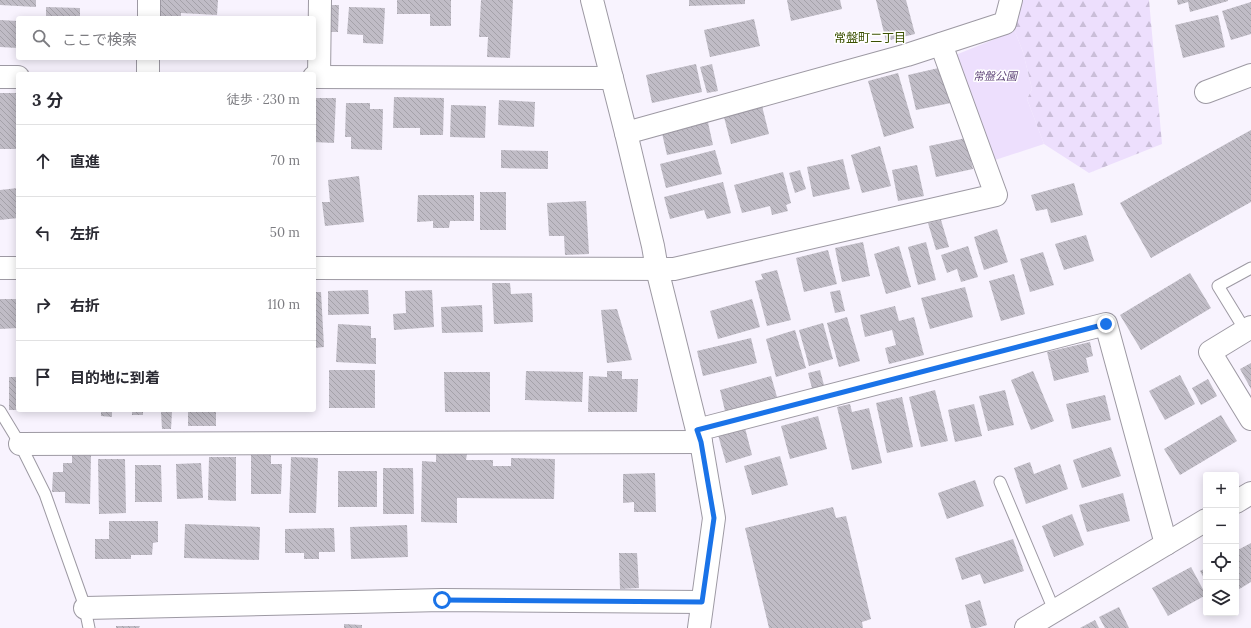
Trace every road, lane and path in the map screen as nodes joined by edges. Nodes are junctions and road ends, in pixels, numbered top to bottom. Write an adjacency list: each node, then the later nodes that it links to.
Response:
1 (149, 0): 5 (street)
2 (320, 0): 12 (street)
3 (592, 0): 13 (street)
4 (1010, 0): 6 (street)
5 (149, 16)
6 (941, 44): 15 (street); 20 (street)
7 (148, 60): 8 (street)
8 (148, 72)
9 (1251, 75): 14 (street)
10 (0, 77): 11 (street)
11 (16, 77)
12 (316, 78): 13 (street)
13 (612, 78): 15 (street)
14 (1206, 92)
15 (626, 133): 20 (street)
16 (0, 268): 17 (street)
17 (16, 268)
18 (316, 268): 20 (street)
19 (1251, 268): 21 (lane)
20 (658, 269): 24 (street)
21 (1248, 328): 23 (street)
22 (0, 411): 25 (lane)
23 (1251, 419)
24 (699, 436): 25 (street); 30 (street); 31 (street)
25 (20, 444): 32 (lane)
26 (1000, 482): 33 (lane)
27 (1251, 492): 28 (street)
28 (1239, 500)
29 (1203, 522): 30 (street)
30 (1166, 544): 33 (street)
31 (702, 602): 32 (street); 34 (street)
32 (87, 618)
33 (1050, 619): 35 (street)
34 (699, 628)
35 (1026, 628)

